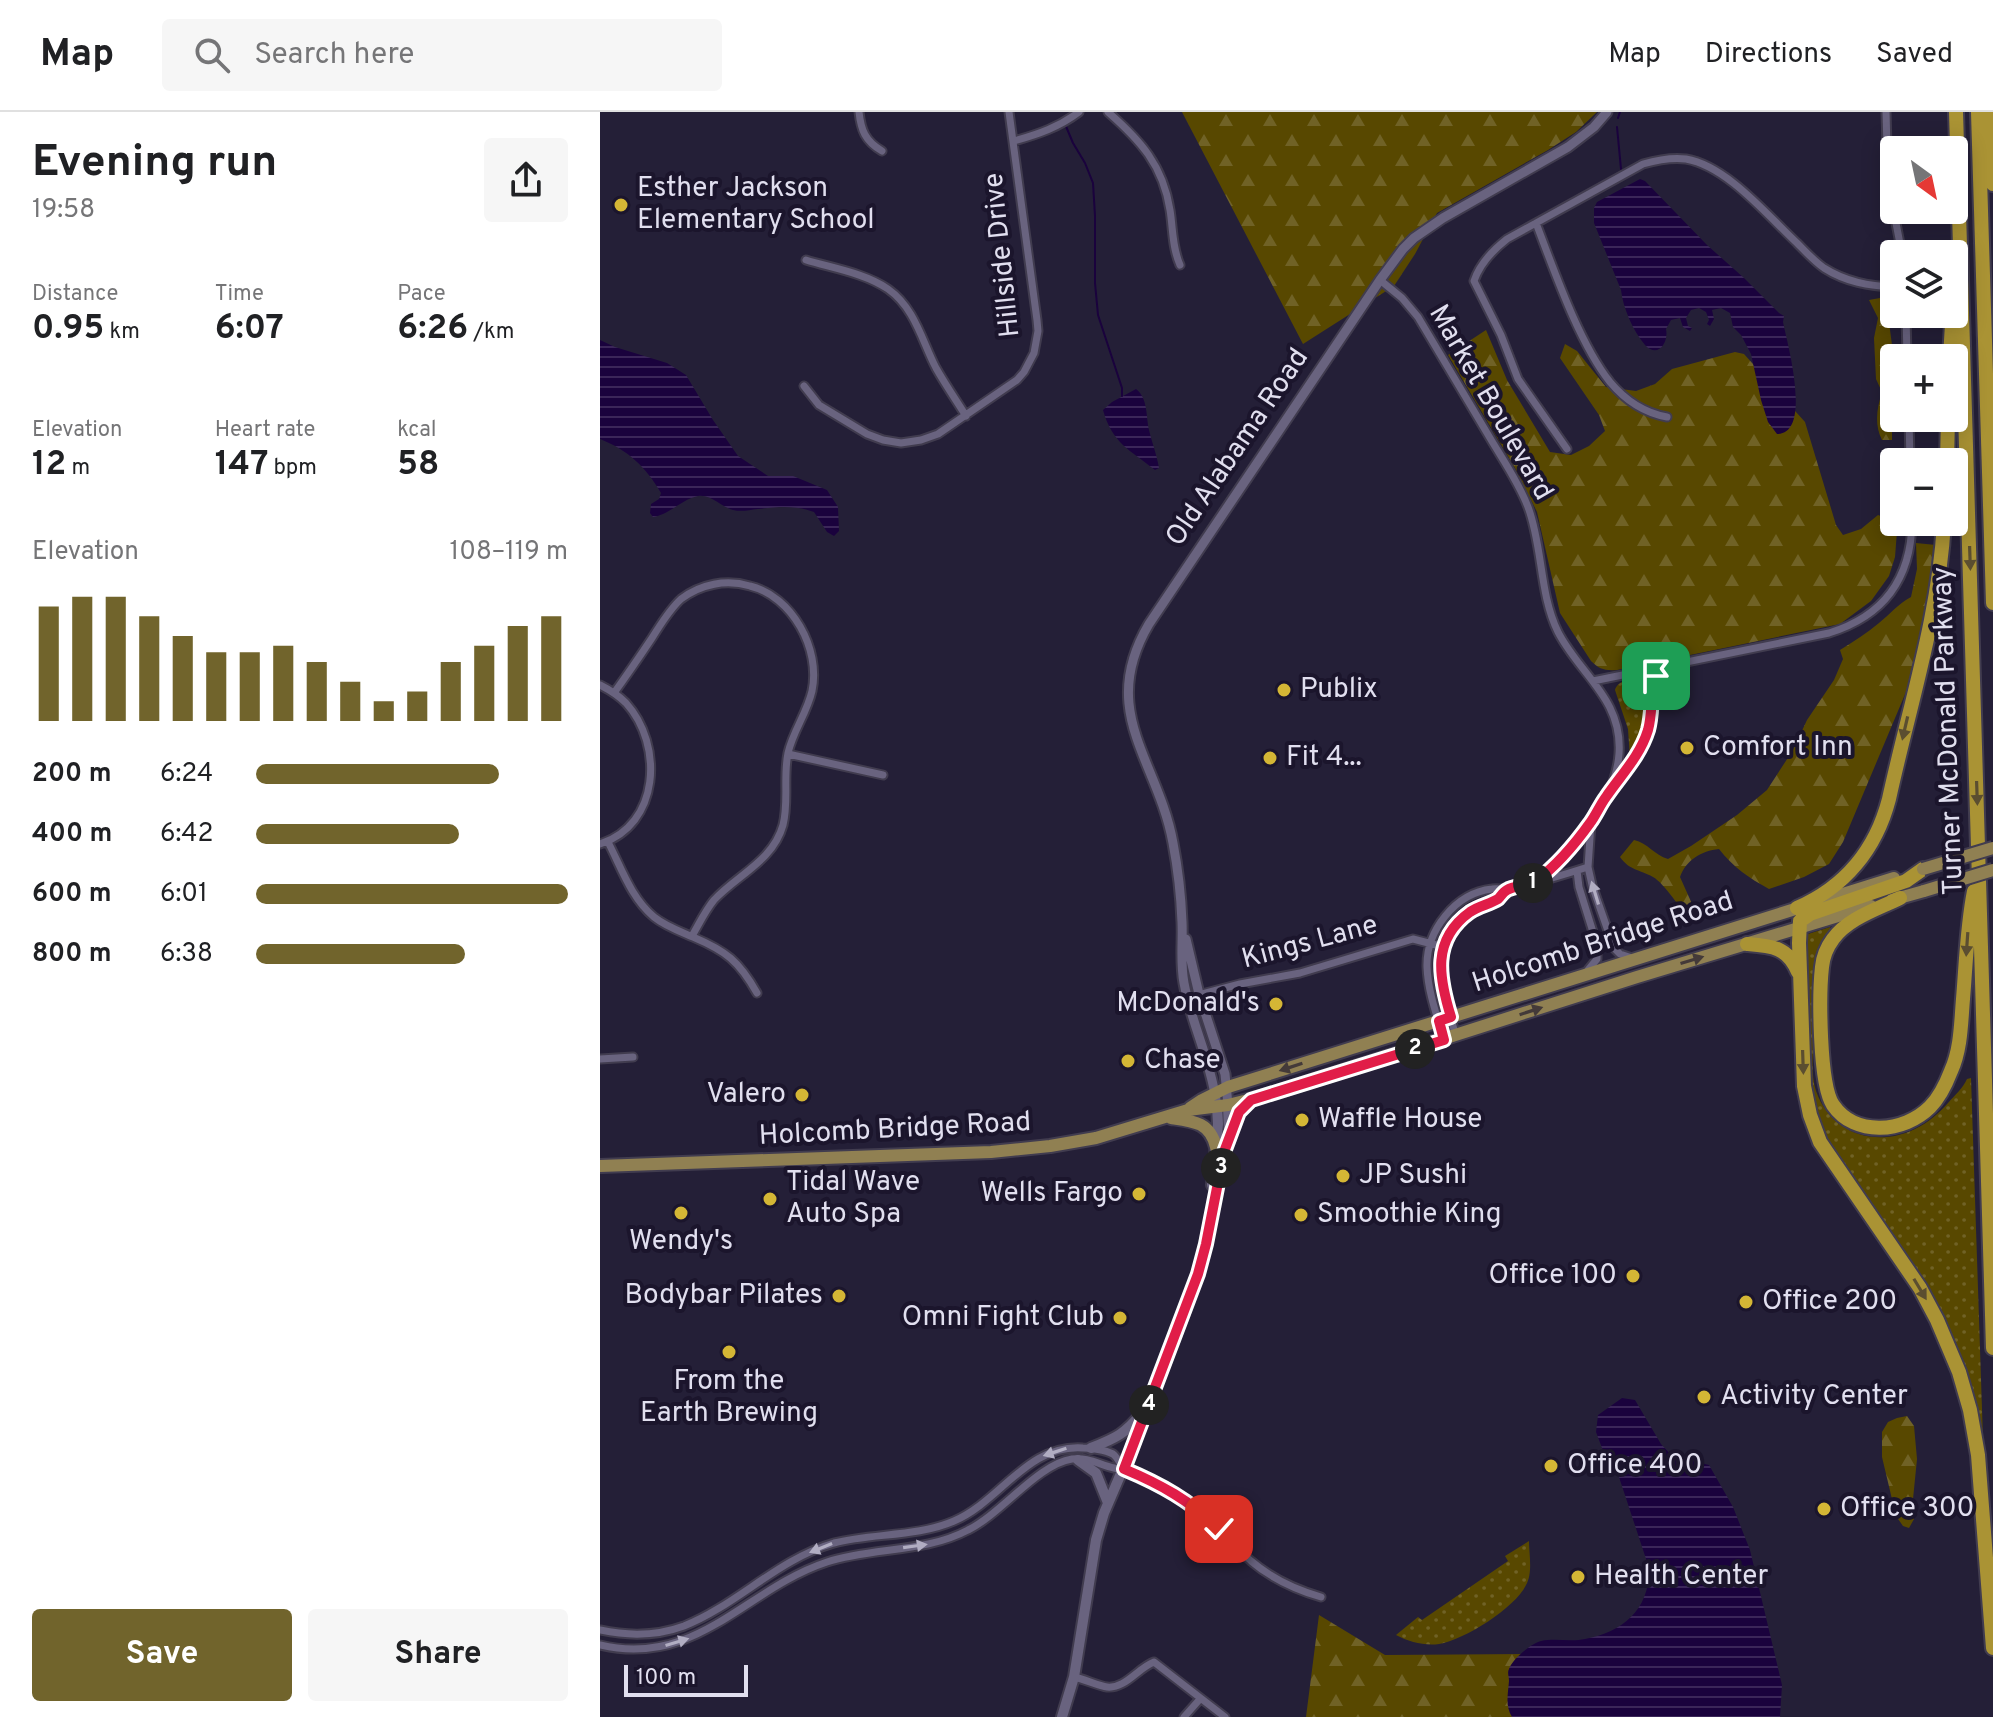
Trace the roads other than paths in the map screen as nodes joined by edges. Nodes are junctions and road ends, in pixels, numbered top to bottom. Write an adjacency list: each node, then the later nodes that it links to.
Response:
1 (859, 112): 11 (street)
2 (1009, 112): 10 (street, Hillside Drive)
3 (1079, 112): 10 (street)
4 (1108, 112): 17 (street)
5 (1607, 112): 18 (street, Old Alabama Road)
6 (1886, 112): 14 (street)
7 (1956, 112): 15 (highway, Turner McDonald Parkway)
8 (1978, 112): 27 (highway, Turner McDonald Parkway)
9 (1986, 112): 12 (highway)
10 (1014, 141): 22 (street, Hillside Drive)
11 (882, 151)
12 (1993, 184)
13 (1536, 223): 19 (street); 23 (street); 24 (street)
14 (1899, 240)
15 (1960, 240)
16 (806, 260): 22 (street)
17 (1180, 265)
18 (1380, 280): 29 (street, Market Boulevard); 46 (street, Old Alabama Road)
19 (1880, 285)
20 (1963, 328): 39 (highway, Turner McDonald Parkway, one-way to 39)
21 (804, 386): 22 (street, Hillside Drive)
22 (966, 416)
23 (1667, 417)
24 (1567, 449)
25 (1911, 536): 28 (street)
26 (1943, 536): 45 (highway, one-way to 45)
27 (1993, 603)
28 (1669, 665): 29 (street); 34 (street)
29 (1593, 681): 34 (street, Market Boulevard)
30 (600, 685): 31 (street)
31 (614, 693): 32 (street); 36 (street)
32 (788, 754): 33 (street); 48 (street)
33 (883, 775)
34 (1605, 798): 35 (street, Market Boulevard)
35 (1591, 822): 38 (street, Market Boulevard); 42 (street, Market Boulevard)
36 (604, 843): 48 (street)
37 (1993, 848): 40 (main road, Holcomb Bridge Road, bridge)
38 (1588, 867): 41 (street, Market Boulevard); 52 (street, one-way to 38)
39 (1986, 868): 44 (main road, Holcomb Bridge Road, bridge); 44 (highway, one-way to 44); 70 (highway, Turner McDonald Parkway)
40 (1923, 869): 45 (main road, Holcomb Bridge Road); 47 (highway)
41 (1577, 871): 42 (street, Market Boulevard); 53 (street)
42 (1533, 883): 43 (street, Market Boulevard)
43 (1507, 890): 49 (street, Market Boulevard); 51 (street, Market Boulevard)
44 (1900, 898): 47 (main road, Holcomb Bridge Road)
45 (1797, 908): 52 (main road, Holcomb Bridge Road)
46 (1182, 922): 56 (street, Old Alabama Road); 57 (street, Old Alabama Road)
47 (1799, 928): 50 (main road, Holcomb Bridge Road); 54 (highway)
48 (692, 936): 55 (street)
49 (1430, 942): 51 (street, Kings Lane); 56 (street, Kings Lane); 58 (street)
50 (1747, 944): 54 (highway); 59 (main road, Holcomb Bridge Road, one-way to 50)
51 (1444, 947): 58 (street)
52 (1634, 959): 53 (main road, Holcomb Bridge Road)
53 (1583, 975): 58 (main road, Holcomb Bridge Road)
54 (1801, 984): 79 (highway, one-way to 79)
55 (757, 993)
56 (1199, 994): 57 (street, Kings Lane); 62 (street, Old Alabama Road)
57 (1187, 998): 63 (street, Old Alabama Road)
58 (1445, 1019): 59 (street); 59 (street); 62 (main road, Holcomb Bridge Road, one-way to 62)
59 (1450, 1038): 64 (main road, Holcomb Bridge Road)
60 (633, 1057): 61 (street)
61 (600, 1059)
62 (1228, 1087): 63 (main road, Holcomb Bridge Road); 65 (street, Old Alabama Road)
63 (1215, 1093): 65 (street, Old Alabama Road); 66 (main road, Holcomb Bridge Road)
64 (1251, 1100): 65 (main road, Holcomb Bridge Road); 68 (main road)
65 (1222, 1106): 66 (main road, Holcomb Bridge Road); 68 (main road, Old Alabama Road)
66 (1188, 1110): 67 (main road, Holcomb Bridge Road)
67 (1167, 1117): 68 (main road); 69 (main road, Holcomb Bridge Road)
68 (1220, 1149): 71 (main road, Old Alabama Road)
69 (600, 1166)
70 (1993, 1348)
71 (1149, 1405): 72 (main road); 74 (main road, Old Alabama Road)
72 (1091, 1448): 74 (street); 77 (street, one-way to 77)
73 (1078, 1460): 74 (street); 75 (main road); 78 (street, one-way to 73)
74 (1124, 1469): 75 (main road, Old Alabama Road); 76 (street)
75 (1108, 1503): 80 (main road, Old Alabama Road)
76 (1321, 1597)
77 (600, 1630)
78 (600, 1645)
79 (1993, 1648)
80 (1074, 1677): 81 (street); 82 (main road, Old Alabama Road)
81 (1200, 1699): 83 (street); 84 (street)
82 (1062, 1717)
83 (1184, 1717)
84 (1225, 1717)

